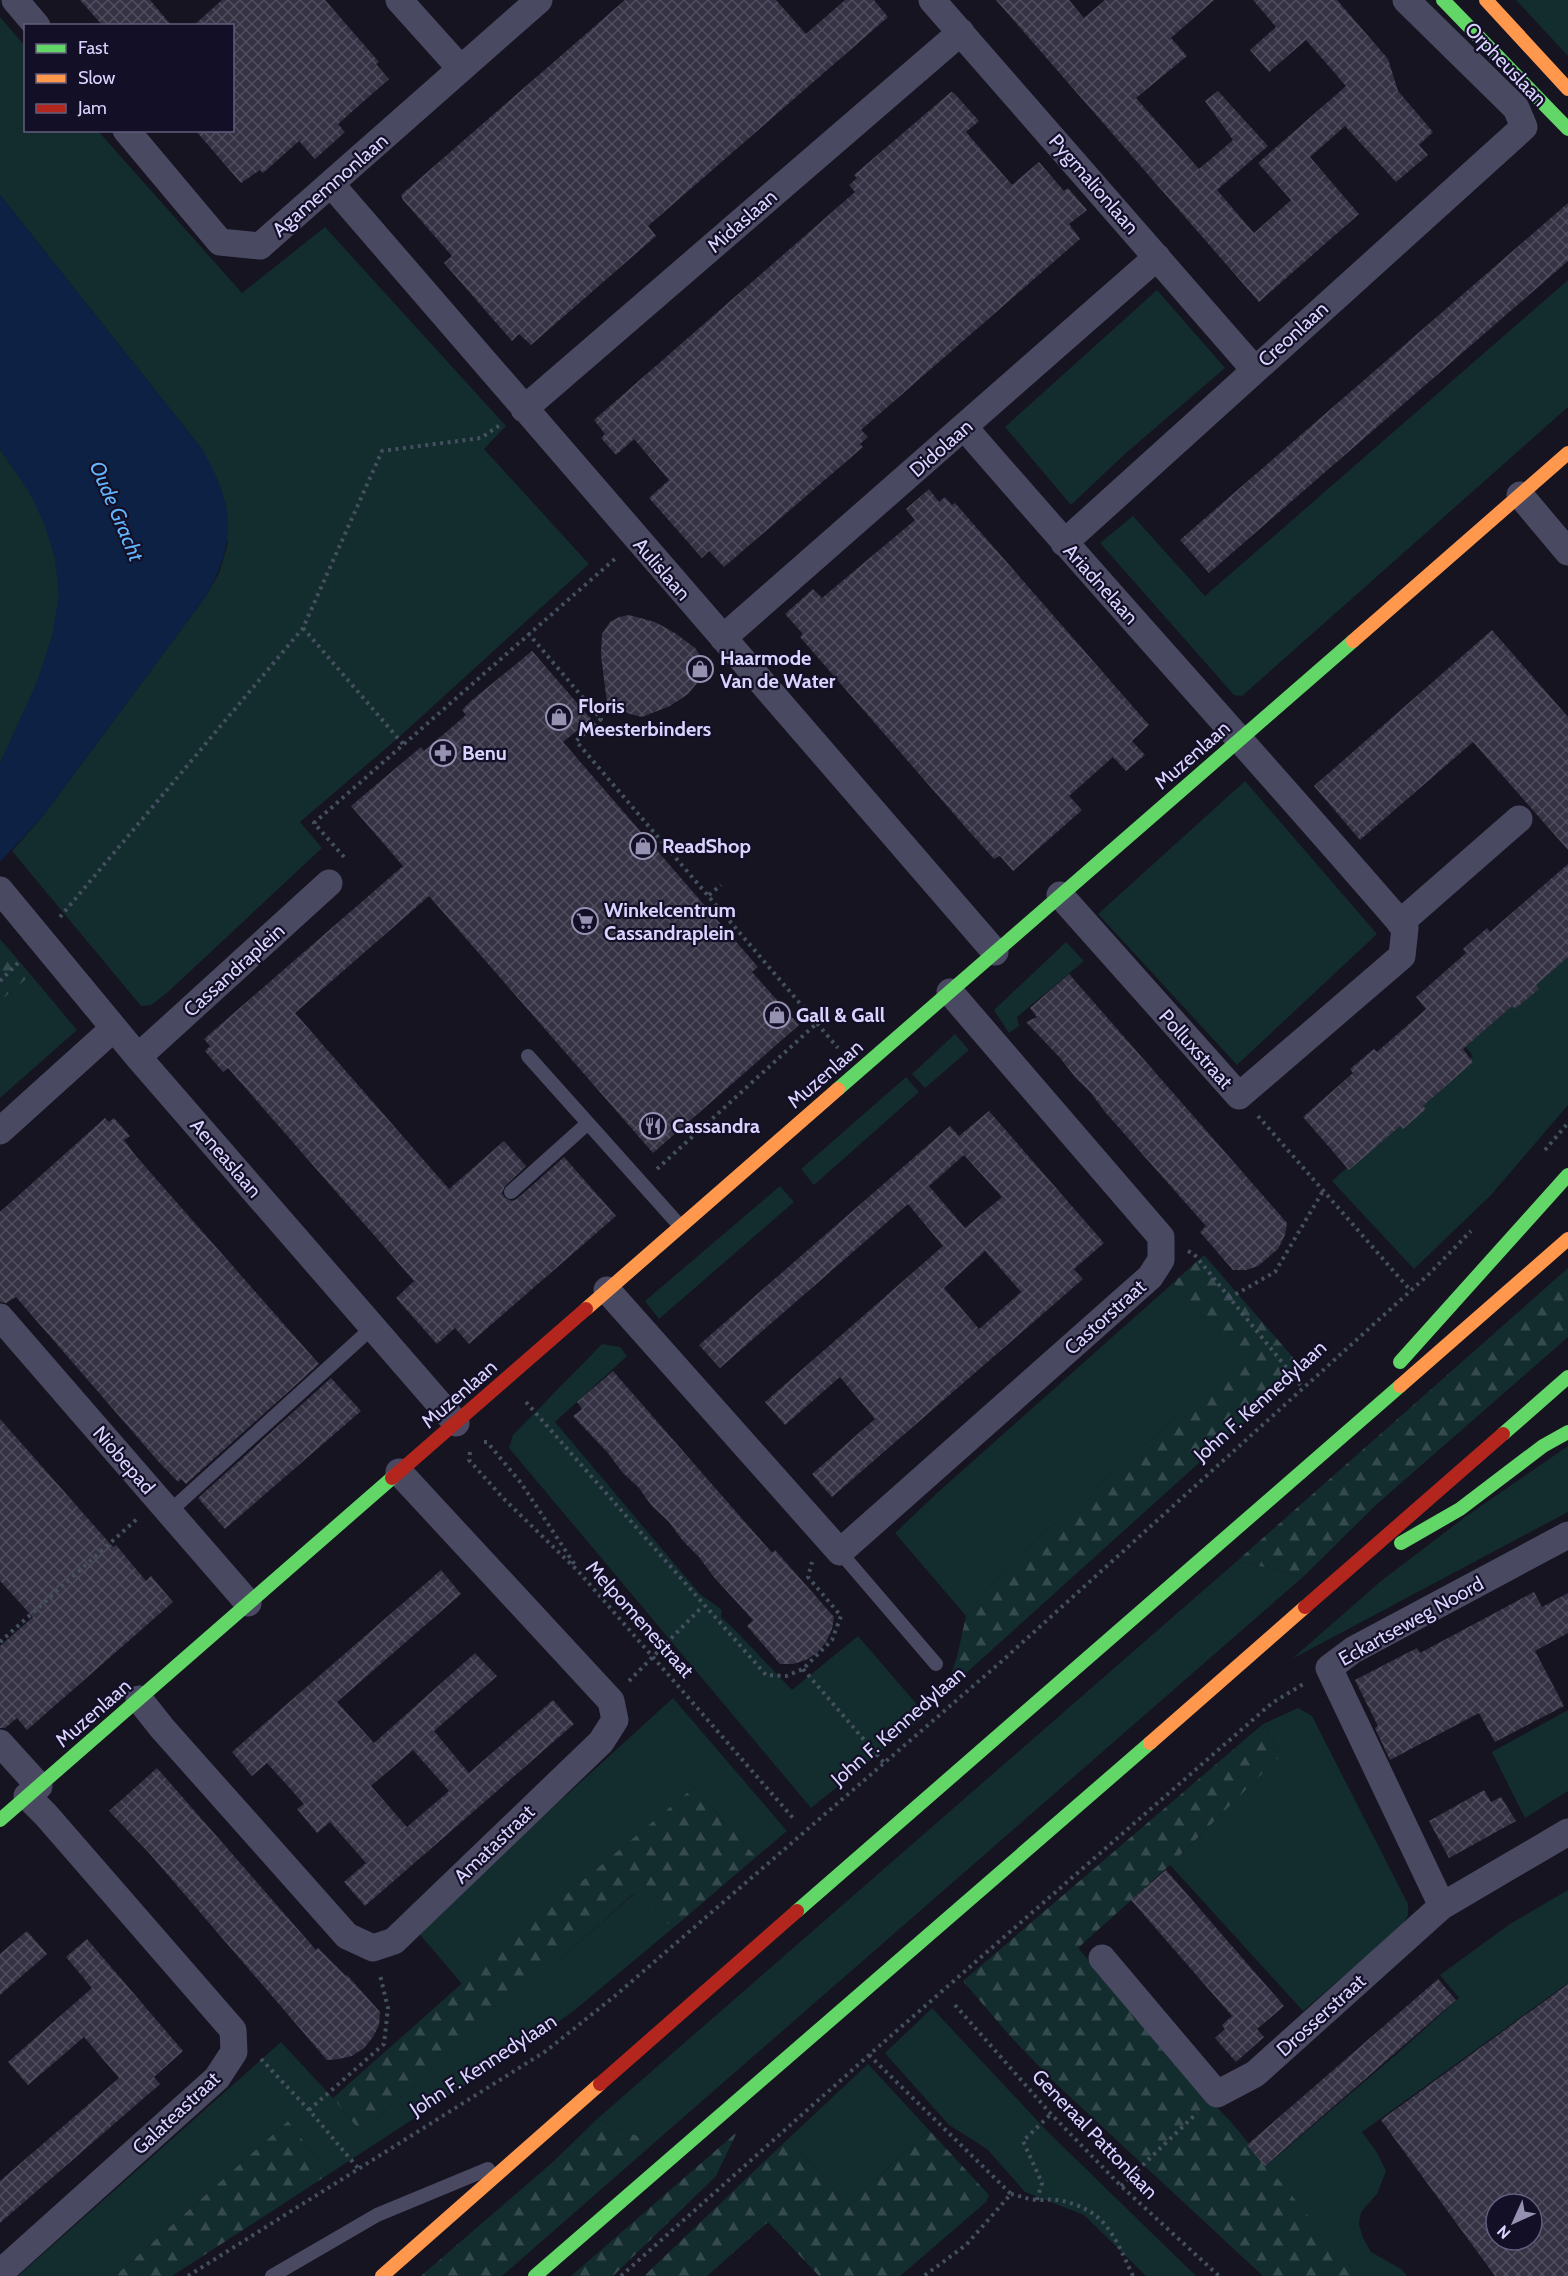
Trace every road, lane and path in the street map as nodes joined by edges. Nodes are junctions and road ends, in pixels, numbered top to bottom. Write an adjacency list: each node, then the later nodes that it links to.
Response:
1 (15, 0): 8 (street)
2 (399, 0): 10 (street)
3 (539, 0): 10 (street, Agamemnonlaan)
4 (932, 0): 9 (street, Pygmalionlaan)
5 (1406, 0): 12 (street, Orpheuslaan)
6 (1443, 0): 13 (main road, Orpheuslaan)
7 (1486, 0): 11 (main road, Orpheuslaan)
8 (35, 24)
9 (961, 32): 16 (street, Pygmalionlaan); 18 (street, Midaslaan)
10 (461, 69): 15 (street, Agamemnonlaan)
11 (1568, 89)
12 (1524, 127): 17 (street, Creonlaan)
13 (1568, 129)
14 (128, 132): 15 (street, Agamemnonlaan)
15 (331, 184): 18 (street, Aulislaan)
16 (1157, 257): 17 (street, Pygmalionlaan); 19 (street, Didolaan)
17 (1254, 369): 23 (street, Creonlaan)
18 (524, 410): 22 (street, Aulislaan); 25 (path)
19 (965, 428): 23 (street, Ariadnelaan); 27 (street, Didolaan)
20 (1568, 453): 21 (main road, Muzenlaan)
21 (1520, 495): 24 (street); 28 (main road, Muzenlaan)
22 (637, 540): 26 (path); 27 (street, Aulislaan)
23 (1064, 543): 28 (street, Ariadnelaan)
24 (1568, 552)
25 (303, 628): 29 (path); 37 (path)
26 (528, 633): 29 (path); 34 (path)
27 (723, 638): 38 (street, Aulislaan)
28 (1240, 739): 35 (main road, Muzenlaan); 36 (street)
29 (403, 744): 31 (path)
30 (1519, 819): 36 (street)
31 (329, 883): 44 (street, Cassandraplein)
32 (721, 885): 34 (path)
33 (0, 890): 37 (street, Aeneaslaan)
34 (709, 895): 41 (path)
35 (1060, 895): 38 (main road, Muzenlaan); 46 (street, Polluxstraat)
36 (1400, 922): 46 (street, Polluxstraat)
37 (41, 940): 39 (path); 42 (street, Aeneaslaan)
38 (995, 952): 40 (main road, Muzenlaan)
39 (0, 981)
40 (950, 992): 45 (main road, Muzenlaan); 57 (street)
41 (816, 1024): 45 (path); 52 (path)
42 (114, 1028): 44 (street, Aeneaslaan); 49 (street)
43 (528, 1056): 47 (lane)
44 (138, 1057): 63 (street, Aeneaslaan)
45 (859, 1071): 55 (main road, Muzenlaan)
46 (1239, 1096): 53 (path)
47 (588, 1123): 52 (lane); 54 (lane)
48 (1568, 1123): 50 (path)
49 (0, 1131)
50 (1537, 1159)
51 (1568, 1175): 64 (main road)
52 (642, 1183): 55 (lane)
53 (1323, 1191): 60 (path); 61 (path)
54 (511, 1192)
55 (680, 1226): 59 (main road, Muzenlaan)
56 (1475, 1227): 60 (path, John F. Kennedylaan)
57 (1161, 1237): 61 (path); 77 (street, Castorstraat)
58 (1568, 1239): 72 (main road)
59 (607, 1290): 70 (main road, Muzenlaan); 75 (street)
60 (1411, 1291): 67 (path, John F. Kennedylaan)
61 (1229, 1298): 67 (path)
62 (0, 1317): 74 (street, Niobepad)
63 (372, 1327): 70 (street, Aeneaslaan); 74 (lane)
64 (1393, 1369)
65 (1568, 1377): 79 (main road)
66 (1378, 1386): 72 (main road)
67 (1303, 1388): 89 (path, John F. Kennedylaan)
68 (536, 1412): 81 (path)
69 (1568, 1432): 79 (main road)
70 (464, 1433): 73 (main road, Muzenlaan); 78 (path, Melpomenestraat)
71 (480, 1442): 78 (path)
72 (1309, 1464): 103 (main road)
73 (399, 1472): 80 (main road, Muzenlaan); 95 (street, Amatastraat)
74 (164, 1506): 80 (street, Niobepad); 82 (path)
75 (820, 1533): 77 (street); 86 (path)
76 (1568, 1535): 85 (street, Eckartseweg Noord)
77 (840, 1552): 84 (lane)
78 (578, 1571): 83 (path, Melpomenestraat)
79 (1337, 1580): 112 (main road)
80 (248, 1603): 87 (main road, Muzenlaan)
81 (703, 1606): 83 (path); 86 (path)
82 (0, 1642)
83 (653, 1654): 91 (path, Melpomenestraat)
84 (936, 1664)
85 (1329, 1668): 94 (street, Eckartseweg Noord); 99 (path)
86 (803, 1670): 89 (path)
87 (139, 1699): 90 (main road, Muzenlaan); 95 (street)
88 (0, 1743): 90 (street)
89 (885, 1764): 104 (path, John F. Kennedylaan)
90 (33, 1791): 92 (main road, Muzenlaan); 98 (street)
91 (793, 1818)
92 (0, 1820)
93 (1568, 1832): 94 (street, Drosserstraat)
94 (1442, 1906): 100 (street, Drosserstraat)
95 (373, 1948): 101 (path)
96 (1102, 1958): 100 (street)
97 (955, 2006): 102 (path, Generaal Pattonlaan)
98 (233, 2030): 101 (path); 108 (street, Galateastraat)
99 (868, 2055): 106 (path); 113 (path)
100 (1216, 2094): 105 (path)
101 (309, 2110): 104 (path)
102 (1051, 2114): 105 (path, Generaal Pattonlaan); 107 (path)
103 (515, 2157): 110 (lane); 111 (main road)
104 (358, 2168): 109 (path, John F. Kennedylaan)
105 (1121, 2186): 116 (path, Generaal Pattonlaan)
106 (1011, 2194): 107 (path); 114 (path)
107 (1036, 2200): 115 (path)
108 (0, 2273)
109 (188, 2276)
110 (272, 2276)
111 (382, 2276)
112 (535, 2276)
113 (621, 2276)
114 (924, 2276)
115 (1133, 2276)
116 (1219, 2276)

